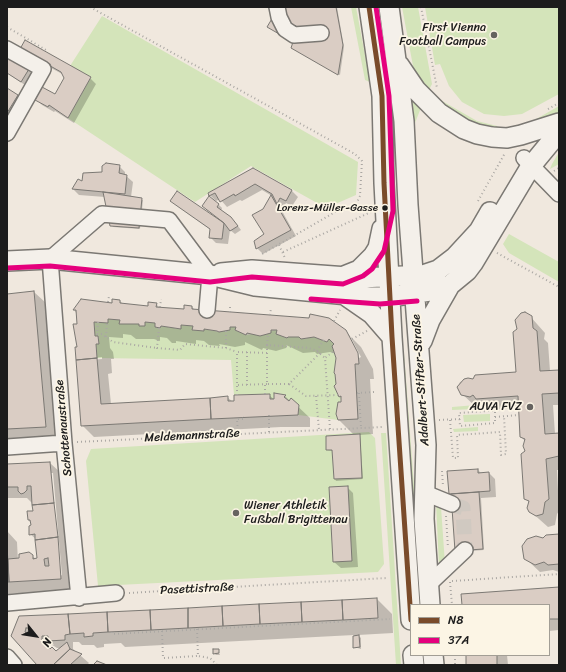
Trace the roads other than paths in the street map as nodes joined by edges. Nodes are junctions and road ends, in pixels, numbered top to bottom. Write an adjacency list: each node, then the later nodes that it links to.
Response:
1 (277, 7): 4 (street)
2 (369, 7): 12 (main road, Adalbert-Stifter-Straße)
3 (390, 8): 6 (main road, Adalbert-Stifter-Straße)
4 (321, 33)
5 (7, 49): 8 (street)
6 (398, 64): 7 (main road); 18 (main road, Adalbert-Stifter-Straße)
7 (555, 120): 10 (main road)
8 (7, 132)
9 (559, 132): 10 (main road)
10 (528, 162): 11 (street); 17 (main road); 18 (main road)
11 (559, 194)
12 (379, 211): 16 (main road, Adalbert-Stifter-Straße); 19 (main road)
13 (50, 259): 14 (main road); 15 (main road); 15 (street); 24 (street, Schottenaustraße)
14 (7, 261)
15 (210, 274): 19 (main road); 19 (main road); 21 (street)
16 (390, 277): 18 (main road); 19 (main road); 20 (main road, Adalbert-Stifter-Straße)
17 (450, 284): 18 (main road); 23 (main road)
18 (415, 285): 20 (main road); 23 (main road, Adalbert-Stifter-Straße)
19 (342, 294): 20 (main road); 22 (main road)
20 (391, 297): 22 (main road, Adalbert-Stifter-Straße)
21 (207, 310)
22 (392, 337): 34 (main road, Adalbert-Stifter-Straße)
23 (420, 346): 26 (main road, Adalbert-Stifter-Straße)
24 (64, 443): 25 (street); 31 (street, Schottenaustraße)
25 (7, 447)
26 (425, 493): 27 (street); 29 (main road, Adalbert-Stifter-Straße)
27 (452, 504)
28 (466, 550): 29 (street)
29 (428, 585): 33 (main road, Adalbert-Stifter-Straße)
30 (116, 594): 31 (street)
31 (79, 598): 32 (street)
32 (7, 603)
33 (430, 604)
34 (410, 605)
35 (7, 657): 36 (street)
36 (14, 665)

